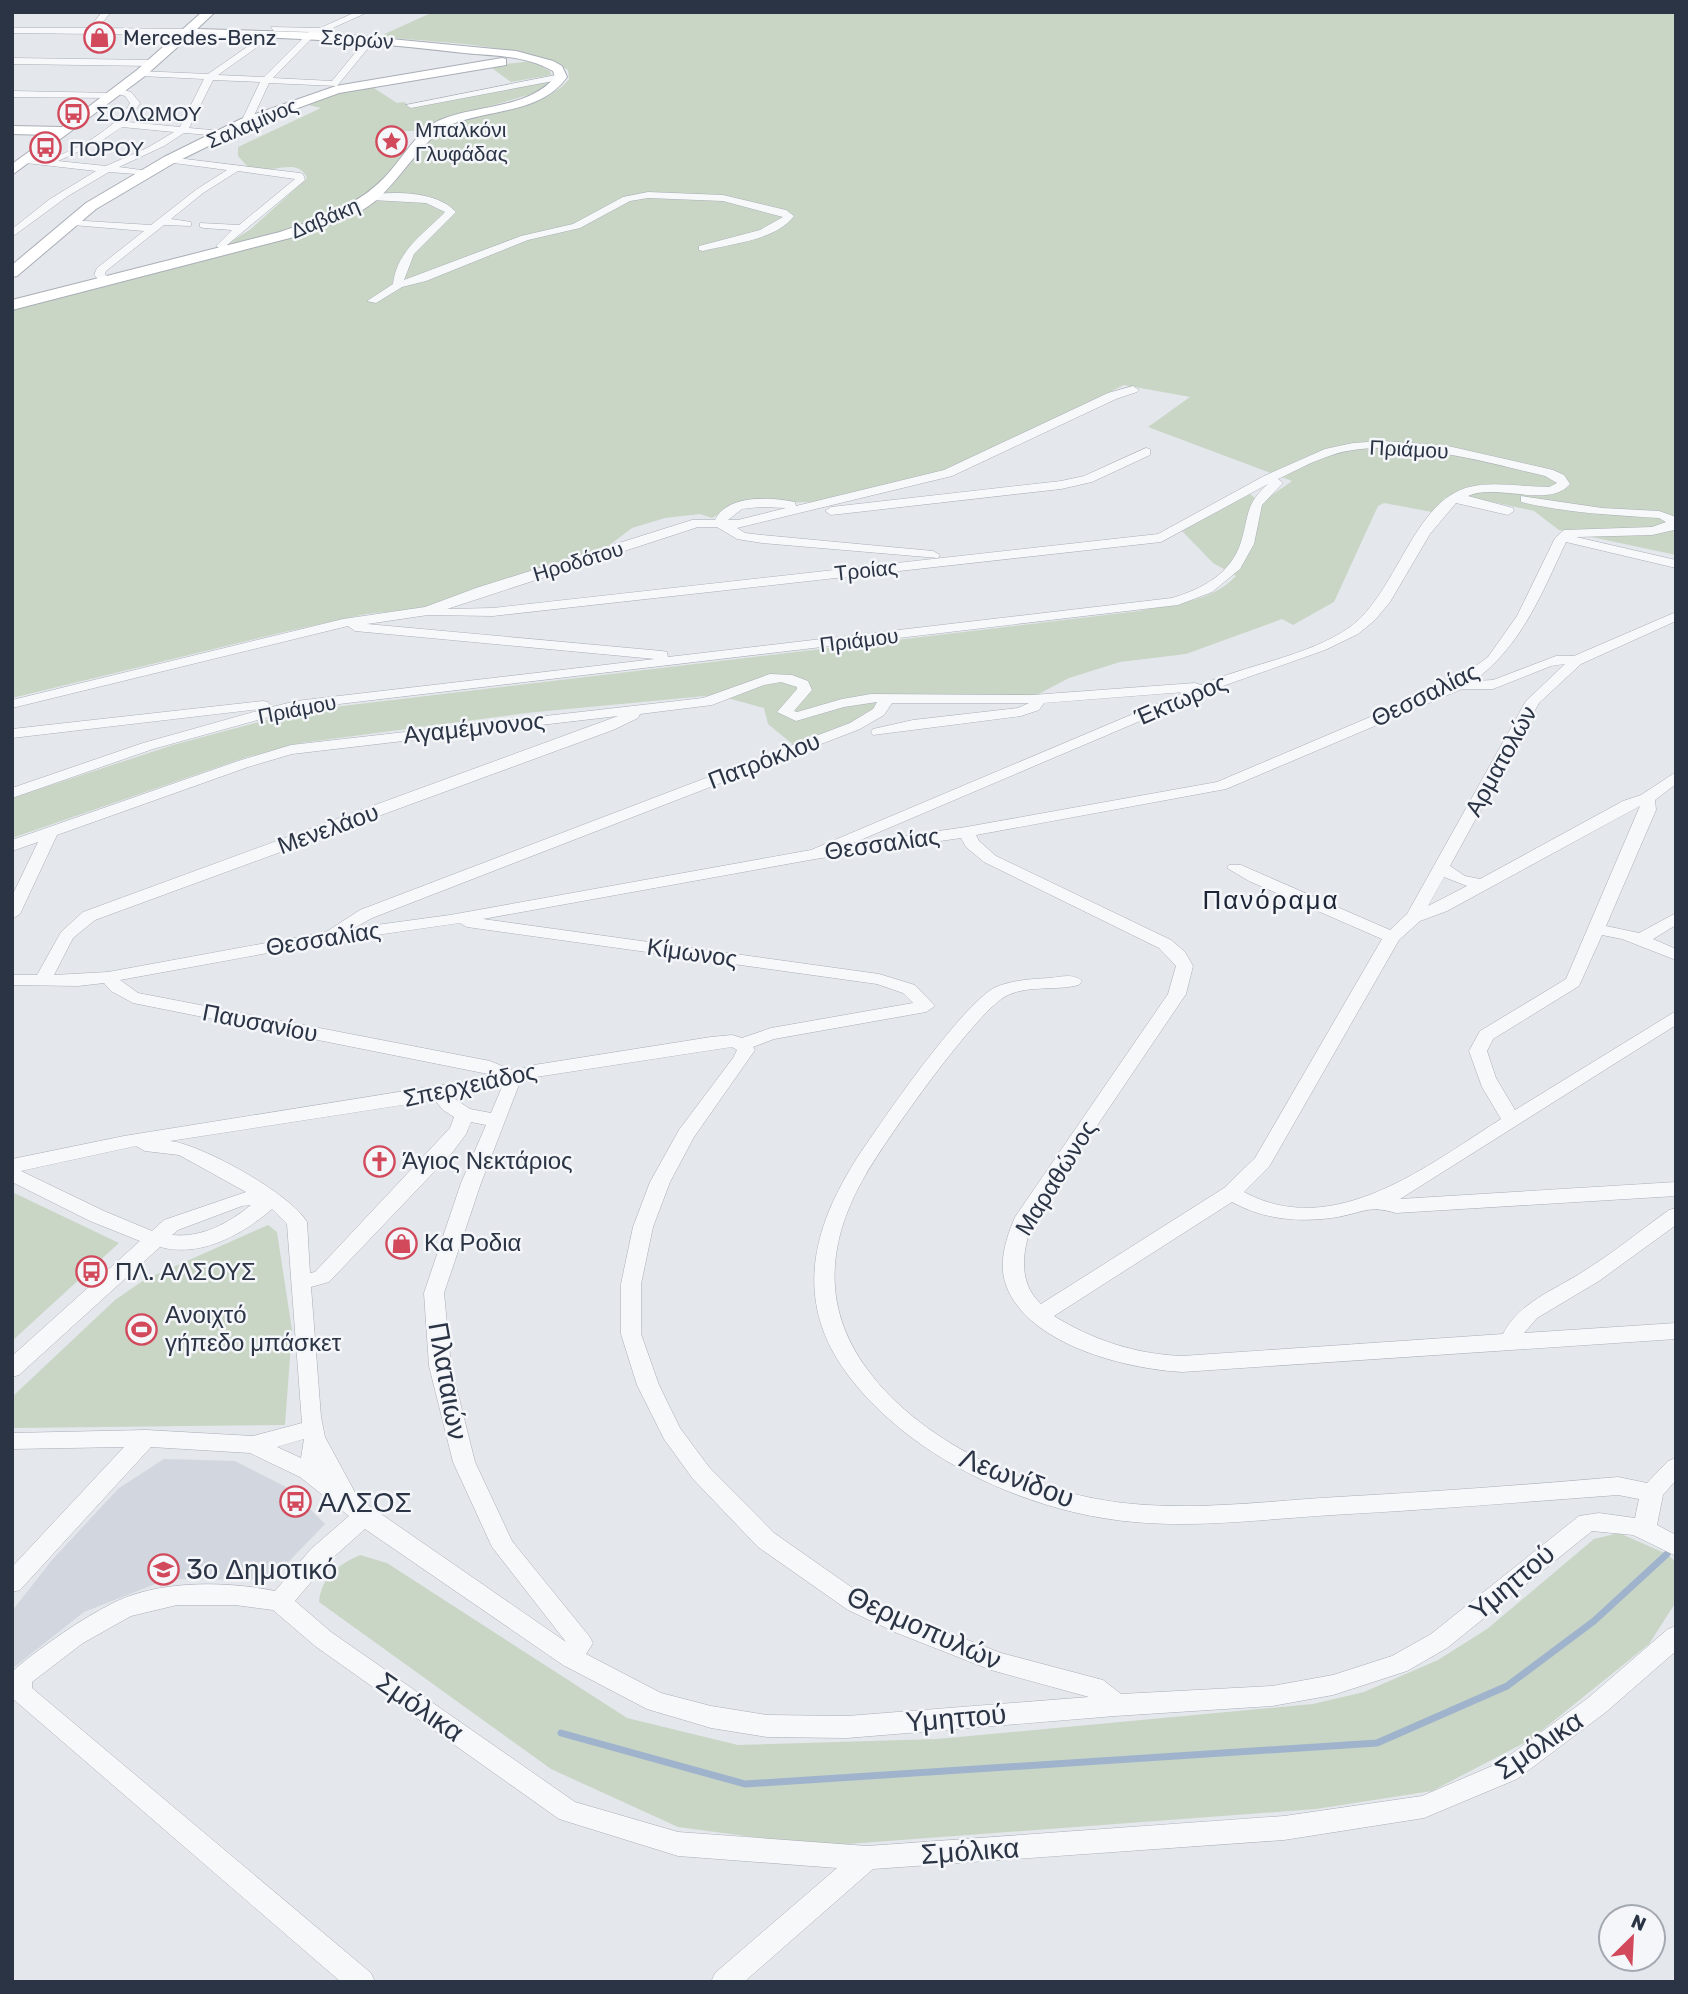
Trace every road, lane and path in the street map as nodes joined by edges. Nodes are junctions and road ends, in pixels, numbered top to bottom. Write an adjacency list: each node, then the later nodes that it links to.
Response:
1 (107, 12): 6 (street)
2 (209, 12): 7 (street)
3 (363, 12): 9 (street)
4 (284, 18): 8 (street)
5 (12, 30): 6 (street)
6 (91, 31): 7 (street)
7 (185, 33): 8 (street, Σερρών); 13 (street)
8 (271, 33): 9 (street, Σερρών); 15 (street)
9 (313, 34): 10 (street, Σερρών); 17 (street)
10 (369, 40): 11 (street, Σερρών); 18 (street)
11 (523, 59): 16 (street); 18 (street, Σαλαμίνος)
12 (12, 61): 13 (street)
13 (153, 62): 14 (street)
14 (141, 73): 15 (street); 20 (street)
15 (210, 77): 17 (street); 25 (street)
16 (561, 77): 22 (street); 36 (street, Δαβάκη)
17 (266, 80): 18 (street); 23 (street)
18 (335, 88): 23 (street, Σαλαμίνος)
19 (12, 94): 20 (street)
20 (111, 96): 21 (street); 21 (street); 27 (street)
21 (135, 103): 24 (street)
22 (411, 105)
23 (246, 122): 28 (street, Σαλαμίνος)
24 (120, 124): 25 (street); 31 (street)
25 (184, 129): 28 (street); 32 (street)
26 (12, 131): 27 (street)
27 (66, 131): 29 (street)
28 (222, 134): 30 (street, Σαλαμίνος)
29 (26, 160): 31 (street); 34 (street)
30 (169, 160): 33 (street); 35 (street, Σαλαμίνος)
31 (46, 162): 32 (street)
32 (108, 169): 35 (street); 42 (street)
33 (236, 169): 38 (street); 41 (street)
34 (12, 171)
35 (146, 173): 37 (street, Σαλαμίνος)
36 (372, 197): 44 (street, Δαβάκη); 47 (street)
37 (73, 222): 38 (street); 45 (street, Σαλαμίνος)
38 (155, 224): 39 (street); 46 (street)
39 (187, 224)
40 (204, 225): 41 (street)
41 (239, 228): 44 (street)
42 (12, 234)
43 (703, 248): 47 (street)
44 (226, 249): 46 (street, Δαβάκη)
45 (12, 273)
46 (106, 281): 49 (street, Δαβάκη)
47 (398, 285): 48 (street)
48 (372, 301)
49 (12, 305)
50 (1133, 390): 55 (street, Ηροδότου)
51 (1146, 452): 55 (street)
52 (1288, 470): 53 (street, Πριάμου); 59 (street, Τροίας); 64 (street, Πριάμου)
53 (1494, 490): 54 (street); 58 (street)
54 (1456, 497): 56 (street); 66 (street, Έκτωρος)
55 (807, 509): 57 (street, Ηροδότου)
56 (1508, 511)
57 (720, 524): 59 (street); 61 (street, Ηροδότου)
58 (1562, 538): 60 (street); 67 (street, Θεσσαλίας)
59 (964, 560): 61 (street, Τροίας)
60 (1676, 564)
61 (428, 611): 63 (street, Ηροδότου)
62 (1676, 616): 65 (street)
63 (343, 623): 64 (street); 70 (street, Ηροδότου)
64 (701, 658): 71 (street, Πριάμου)
65 (1576, 662): 67 (street, Αρματολών); 83 (street, Αρματολών)
66 (1216, 684): 69 (street); 81 (street, Έκτωρος)
67 (1460, 684): 78 (street, Θεσσαλίας)
68 (887, 698): 69 (street); 72 (street, Αγαμέμνονος); 90 (street, Πατρόκλου)
69 (1039, 699): 73 (street)
70 (12, 704)
71 (296, 705): 74 (street); 76 (street, Πριάμου)
72 (640, 709): 79 (street, Αγαμέμνονος); 95 (street, Μενελάου)
73 (878, 732)
74 (12, 734)
75 (1676, 777): 77 (street)
76 (12, 793)
77 (1647, 798): 84 (street); 89 (street)
78 (966, 831): 81 (street, Θεσσαλίας); 116 (street, Μαραθώνος)
79 (50, 833): 80 (street, Αγαμέμνονος); 85 (street)
80 (12, 846)
81 (815, 853): 88 (street, Θεσσαλίας)
82 (1236, 868): 91 (street)
83 (1441, 868): 84 (street); 86 (street, Αρματολών)
84 (1479, 884): 86 (street)
85 (12, 914)
86 (1414, 917): 91 (street, Αρματολών)
87 (1676, 918): 92 (street)
88 (450, 920): 90 (street, Θεσσαλίας); 98 (street, Κίμωνος)
89 (1595, 929): 92 (street); 105 (street)
90 (328, 937): 94 (street, Θεσσαλίας)
91 (1392, 937): 110 (street, Αρματολών)
92 (1639, 940): 93 (street)
93 (1676, 955)
94 (108, 976): 95 (street); 101 (street, Παυσανίου)
95 (43, 979): 96 (street)
96 (12, 980)
97 (1073, 981): 126 (street, Λεωνίδου)
98 (926, 1006): 100 (street, Σπερχειάδος)
99 (1676, 1017): 105 (street)
100 (743, 1044): 101 (street, Σπερχειάδος); 134 (street, Θερμοπυλών)
101 (511, 1078): 102 (street, Σπερχειάδος); 104 (street, Πλαταιών)
102 (440, 1093): 103 (street); 106 (street, Σπερχειάδος)
103 (464, 1115): 104 (street); 115 (street)
104 (496, 1120): 133 (street, Πλαταιών)
105 (1512, 1120): 112 (street)
106 (124, 1142): 107 (street, Σπερχειάδος); 111 (street)
107 (12, 1166)
108 (12, 1174): 114 (street)
109 (1676, 1189): 112 (street)
110 (1231, 1193): 112 (street); 116 (street, Αρματολών)
111 (272, 1198): 114 (street); 115 (street)
112 (1381, 1199)
113 (1676, 1215): 118 (street)
114 (153, 1240): 119 (street)
115 (300, 1283): 120 (street)
116 (1038, 1316): 118 (street, Μαραθώνος)
117 (1676, 1331): 118 (street, Μαραθώνος)
118 (1514, 1342)
119 (12, 1369)
120 (311, 1429): 123 (street); 125 (street); 127 (street)
121 (146, 1438): 122 (street); 123 (street); 130 (street)
122 (12, 1441)
123 (253, 1445): 125 (street, Υμηττού)
124 (1676, 1467): 126 (street)
125 (303, 1468): 127 (street, Υμηττού)
126 (1650, 1493): 128 (street)
127 (359, 1512): 131 (street); 133 (street, Υμηττού)
128 (1645, 1528): 129 (street, Υμηττού); 134 (street, Υμηττού)
129 (1676, 1547)
130 (12, 1583)
131 (280, 1602): 135 (street, Σμόλικα); 136 (street)
132 (1676, 1636): 135 (street, Σμόλικα)
133 (571, 1658): 134 (street, Υμηττού)
134 (1115, 1704)
135 (867, 1858): 137 (street)
136 (362, 1982)
137 (724, 1982)

